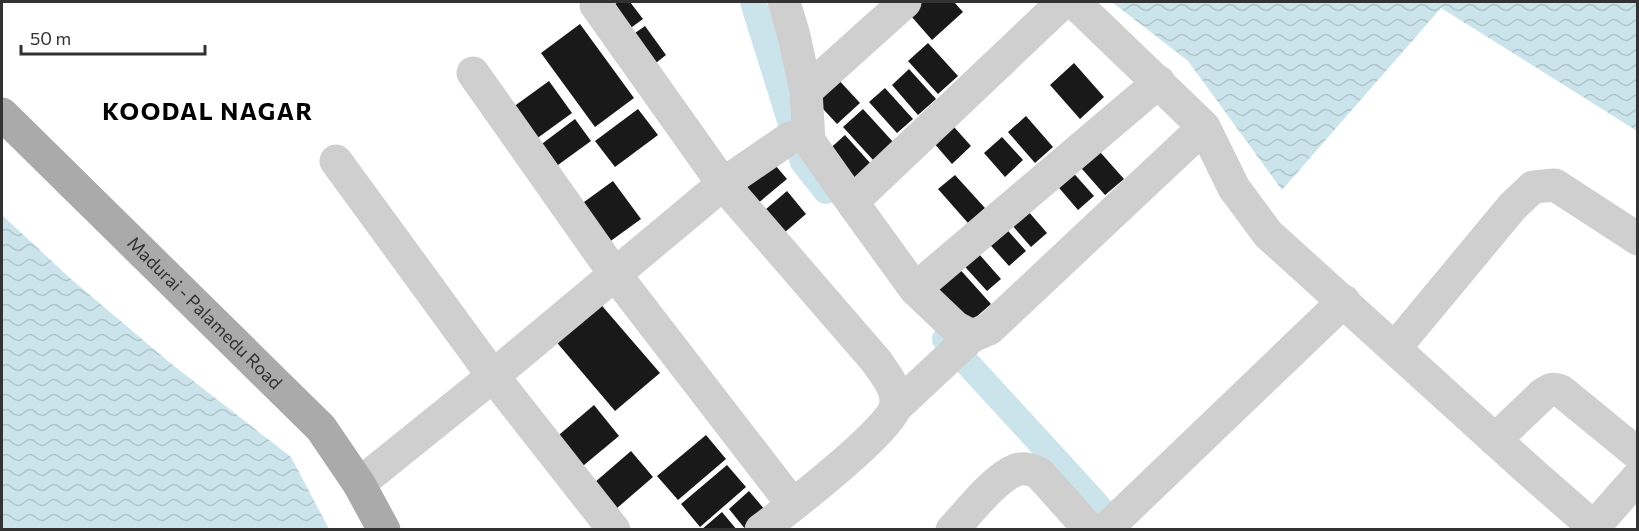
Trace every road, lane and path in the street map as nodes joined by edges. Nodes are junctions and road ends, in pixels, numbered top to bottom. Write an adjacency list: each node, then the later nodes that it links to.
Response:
1 (784, 2): 8 (street)
2 (905, 2): 8 (street)
3 (1063, 2): 14 (street)
4 (1074, 2): 7 (street)
5 (596, 5): 13 (street)
6 (473, 73): 16 (street)
7 (1159, 82): 10 (street); 17 (street)
8 (806, 91): 11 (street)
9 (2, 114): 26 (main road, Madurai - Palamedu Road)
10 (1204, 127): 18 (street); 19 (street)
11 (800, 138): 13 (street); 14 (street)
12 (336, 161): 21 (street)
13 (723, 184): 16 (street); 22 (street)
14 (852, 202): 17 (street)
15 (1638, 239): 20 (street)
16 (614, 273): 21 (street); 27 (street)
17 (915, 289): 19 (street)
18 (1344, 301): 20 (street); 34 (street)
19 (972, 336): 22 (street)
20 (1395, 348): 23 (street)
21 (493, 376): 26 (street); 30 (street)
22 (895, 408): 27 (street)
23 (1495, 440): 24 (street); 28 (street)
24 (1638, 454)
25 (1638, 477): 28 (street)
26 (358, 484): 29 (main road, Madurai - Palamedu Road)
27 (793, 505): 31 (street)
28 (1596, 528)
29 (384, 530)
30 (614, 530)
31 (761, 530)
32 (952, 530): 33 (street)
33 (1090, 530)
34 (1105, 530)

